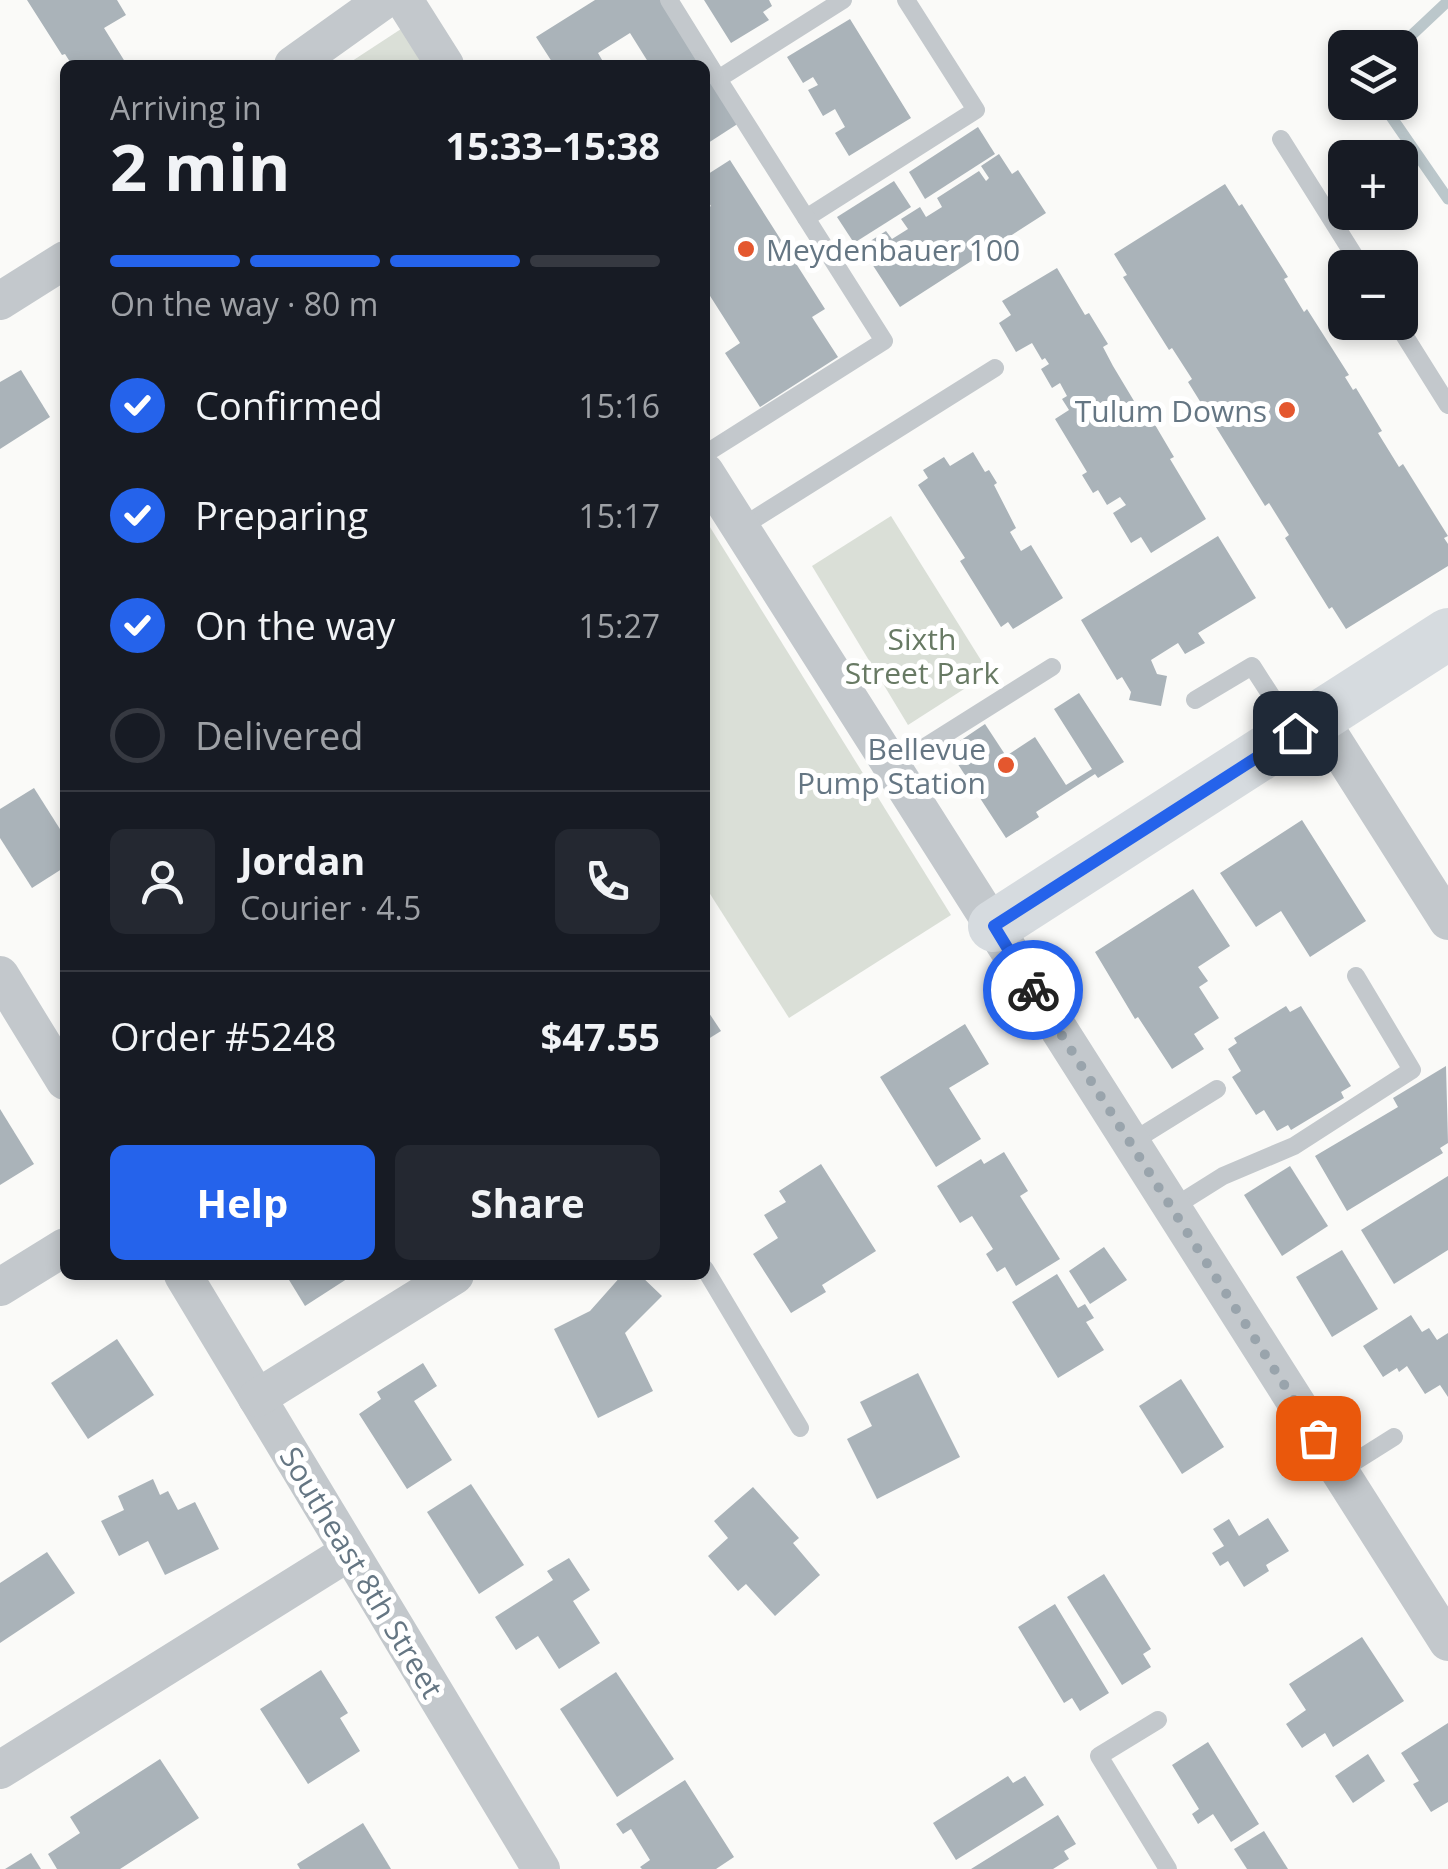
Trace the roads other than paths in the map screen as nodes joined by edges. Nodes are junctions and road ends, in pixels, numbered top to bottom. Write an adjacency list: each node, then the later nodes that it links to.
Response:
1 (384, 0): 6 (street)
2 (404, 0): 7 (street)
3 (669, 0): 8 (lane)
4 (843, 0): 10 (lane)
5 (906, 0): 12 (lane)
6 (300, 60)
7 (442, 60)
8 (706, 60)
9 (710, 66): 10 (lane)
10 (718, 79): 12 (lane)
11 (1281, 139): 13 (lane)
12 (806, 218): 19 (lane)
13 (1351, 250)
14 (60, 263): 15 (street)
15 (0, 301)
16 (1407, 340): 18 (lane)
17 (995, 368): 21 (lane)
18 (1448, 405)
19 (710, 451)
20 (710, 480): 21 (street)
21 (740, 528): 26 (street)
22 (1448, 634): 25 (street)
23 (1052, 667): 26 (lane)
24 (1195, 700): 25 (lane)
25 (1307, 726): 27 (street); 28 (street)
26 (893, 768): 28 (street)
27 (1448, 921)
28 (994, 926): 33 (street)
29 (0, 975): 31 (street)
30 (1356, 976): 34 (lane)
31 (60, 1073)
32 (1217, 1089): 33 (lane)
33 (1130, 1143): 34 (street)
34 (1172, 1208): 43 (street)
35 (60, 1250): 39 (street)
36 (710, 1277): 41 (lane)
37 (186, 1280): 40 (street, Southeast 8th Street)
38 (447, 1280): 40 (street)
39 (0, 1286)
40 (257, 1398): 44 (street, Southeast 8th Street)
41 (800, 1428)
42 (1394, 1437): 43 (lane)
43 (1340, 1471): 45 (street)
44 (349, 1552): 47 (street); 48 (street, Southeast 8th Street)
45 (1441, 1617)
46 (1158, 1720): 49 (lane)
47 (0, 1770)
48 (542, 1869)
49 (1168, 1869)

